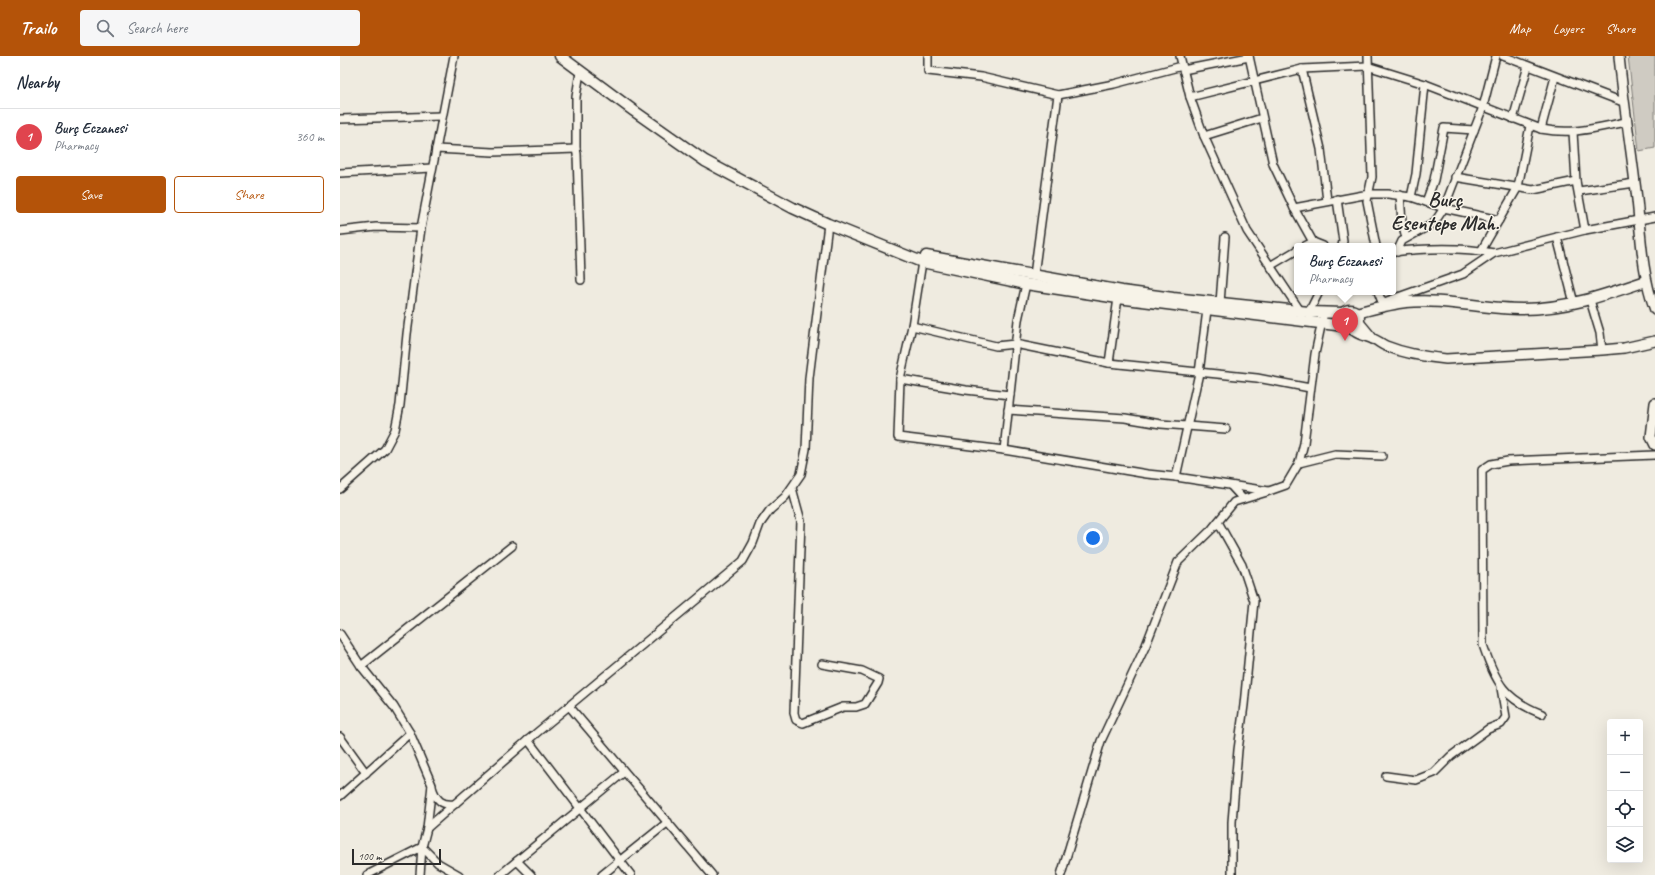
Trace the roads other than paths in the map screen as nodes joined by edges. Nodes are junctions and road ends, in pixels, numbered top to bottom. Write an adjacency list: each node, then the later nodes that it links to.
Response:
1 (454, 56): 22 (street)
2 (560, 56): 14 (main road)
3 (928, 56): 18 (street)
4 (1180, 56): 12 (street)
5 (1249, 56): 12 (street); 16 (street)
6 (1368, 56): 10 (street)
7 (1496, 56): 21 (street)
8 (1503, 56): 11 (street)
9 (1619, 56): 20 (street)
10 (1367, 66): 13 (street); 17 (street); 41 (street)
11 (1528, 66): 15 (street); 25 (street)
12 (1183, 68): 18 (street); 19 (street)
13 (1302, 69): 16 (street); 45 (street)
14 (580, 72): 33 (street); 52 (main road)
15 (1555, 77): 20 (street); 28 (street)
16 (1254, 81): 19 (street); 23 (street)
17 (1425, 84): 21 (street); 43 (street)
18 (1058, 95): 70 (street)
19 (1190, 97): 31 (street)
20 (1623, 102): 26 (street)
21 (1483, 107): 25 (street); 29 (street)
22 (442, 116): 24 (street); 32 (street)
23 (1262, 118): 31 (street); 47 (street)
24 (340, 119)
25 (1513, 119): 27 (street)
26 (1626, 122): 30 (street); 38 (street)
27 (1530, 126): 28 (street); 39 (street)
28 (1541, 129): 30 (street)
29 (1474, 130): 36 (street); 46 (street)
30 (1573, 132): 37 (street)
31 (1204, 136): 69 (street)
32 (436, 149): 33 (street); 34 (street)
33 (576, 149): 71 (street)
34 (432, 168): 35 (street); 53 (street)
35 (340, 173)
36 (1455, 177): 39 (street); 48 (street)
37 (1576, 181): 39 (street); 40 (street)
38 (1636, 183): 40 (street); 51 (street)
39 (1518, 187): 50 (street)
40 (1579, 191): 54 (street)
41 (1369, 194): 42 (street); 44 (street); 61 (street)
42 (1400, 195): 43 (street); 58 (street)
43 (1411, 197): 46 (street)
44 (1337, 199): 45 (street); 60 (street)
45 (1327, 201): 47 (street)
46 (1426, 202): 48 (street)
47 (1294, 208): 59 (street)
48 (1444, 208): 50 (street); 58 (street)
49 (1655, 217): 51 (street)
50 (1499, 220): 63 (street)
51 (1639, 220): 54 (street); 72 (street)
52 (828, 224): 67 (main road); 107 (street)
53 (421, 228): 55 (street); 108 (street)
54 (1585, 230): 57 (street)
55 (340, 231)
56 (1225, 237): 78 (street)
57 (1557, 237): 66 (street); 79 (street)
58 (1406, 238): 62 (street)
59 (1313, 242)
60 (1342, 243)
61 (1375, 243)
62 (1396, 250)
63 (1481, 251): 65 (street); 66 (street)
64 (1294, 252): 69 (street)
65 (1396, 252)
66 (1494, 253): 80 (street)
67 (905, 254): 68 (main road); 70 (main road)
68 (922, 262): 73 (main road); 87 (street)
69 (1270, 266): 84 (street)
70 (1039, 279): 73 (main road); 76 (main road); 78 (main road)
71 (581, 280)
72 (1650, 281): 77 (main road); 82 (street)
73 (1026, 284): 89 (street)
74 (1317, 295): 84 (street)
75 (1379, 295): 80 (street)
76 (1118, 298): 81 (main road); 91 (street)
77 (1590, 300): 79 (main road); 90 (street)
78 (1220, 303): 84 (main road)
79 (1574, 303): 80 (main road)
80 (1382, 305): 85 (main road)
81 (1207, 310): 84 (main road); 92 (street)
82 (1655, 310)
83 (1324, 312): 84 (main road); 85 (main road); 86 (street)
84 (1305, 314): 86 (main road)
85 (1352, 322): 86 (main road); 90 (street)
86 (1322, 323): 94 (street)
87 (912, 326): 89 (street); 93 (street)
88 (1655, 341): 90 (street)
89 (1015, 344): 91 (street); 95 (street)
90 (1602, 350)
91 (1109, 363): 92 (street)
92 (1199, 373): 94 (street); 98 (street)
93 (900, 379): 95 (street); 101 (street)
94 (1310, 388): 104 (street)
95 (1010, 395): 97 (street)
96 (1655, 404): 100 (street)
97 (1008, 410): 98 (street); 101 (street)
98 (1187, 426): 99 (street); 105 (street)
99 (1226, 429)
100 (1655, 445)
101 (1004, 450): 105 (street)
102 (1655, 455): 116 (street)
103 (1382, 456): 104 (street)
104 (1299, 463): 109 (street)
105 (1176, 477): 106 (street)
106 (1231, 486): 109 (street); 110 (street)
107 (792, 488): 114 (street); 117 (street)
108 (340, 489)
109 (1269, 491): 110 (street)
110 (1243, 499): 111 (street)
111 (1218, 522): 142 (street); 143 (street)
112 (512, 546): 115 (street)
113 (340, 634): 115 (street)
114 (822, 664)
115 (361, 666): 119 (street)
116 (1500, 684): 118 (street); 124 (street)
117 (568, 706): 121 (street); 122 (street)
118 (1542, 714)
119 (410, 733): 123 (street); 125 (street)
120 (340, 737): 123 (street)
121 (528, 740): 127 (street); 128 (street)
122 (624, 772): 128 (street); 129 (street)
123 (366, 773): 126 (street)
124 (1386, 776)
125 (432, 785): 127 (street); 130 (street)
126 (340, 796)
127 (455, 804): 130 (street)
128 (580, 808): 132 (street); 133 (street)
129 (668, 822): 133 (street); 141 (street)
130 (427, 828): 131 (street)
131 (422, 847): 134 (street); 135 (street); 136 (street)
132 (517, 860): 137 (street); 138 (street)
133 (620, 861): 139 (street); 140 (street)
134 (367, 875)
135 (420, 875)
136 (459, 875)
137 (500, 875)
138 (531, 875)
139 (602, 875)
140 (631, 875)
141 (712, 875)
142 (1061, 875)
143 (1232, 875)

